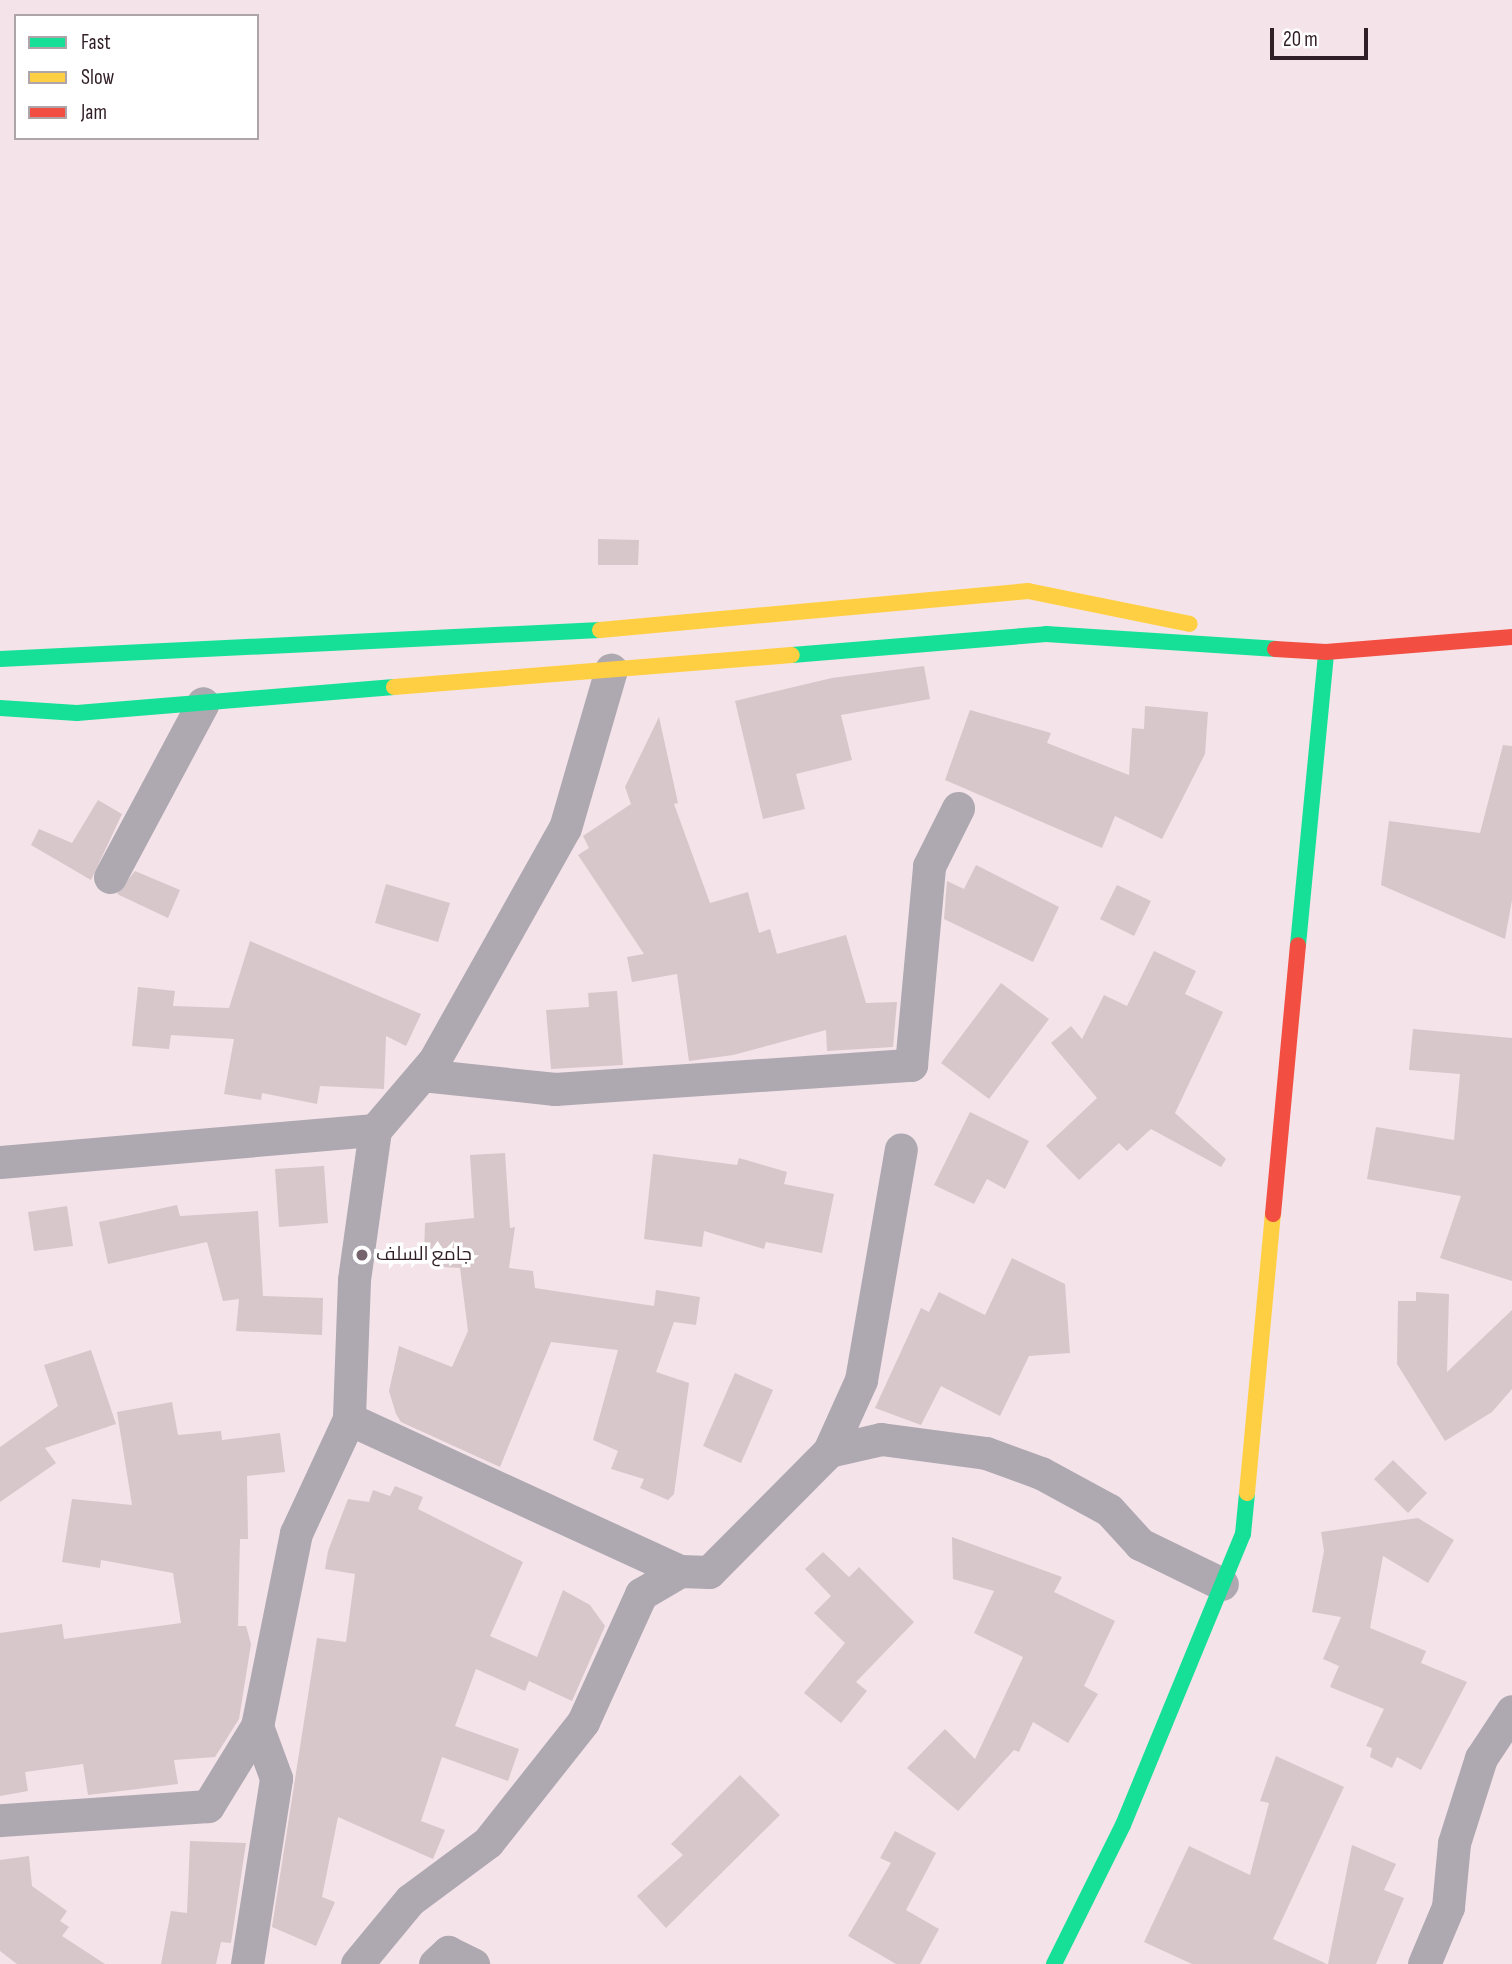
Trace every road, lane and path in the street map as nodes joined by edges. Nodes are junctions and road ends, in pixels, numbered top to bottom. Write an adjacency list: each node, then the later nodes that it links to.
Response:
1 (1512, 637): 2 (main road)
2 (1326, 652): 3 (main road); 4 (main road); 16 (main road)
3 (0, 659)
4 (611, 670): 5 (main road); 9 (street)
5 (204, 703): 6 (main road); 8 (street)
6 (0, 708)
7 (958, 808): 9 (street)
8 (110, 877)
9 (422, 1075): 10 (street)
10 (375, 1130): 12 (street); 13 (street)
11 (901, 1149): 14 (street)
12 (0, 1162)
13 (349, 1419): 15 (street); 18 (street)
14 (829, 1451): 15 (street); 16 (street)
15 (680, 1571): 21 (street)
16 (1222, 1584): 24 (main road)
17 (1512, 1711): 25 (street)
18 (257, 1726): 19 (street); 20 (street)
19 (0, 1820)
20 (247, 1964)
21 (357, 1964)
22 (435, 1964): 23 (street)
23 (473, 1964)
24 (1054, 1964)
25 (1424, 1964)

